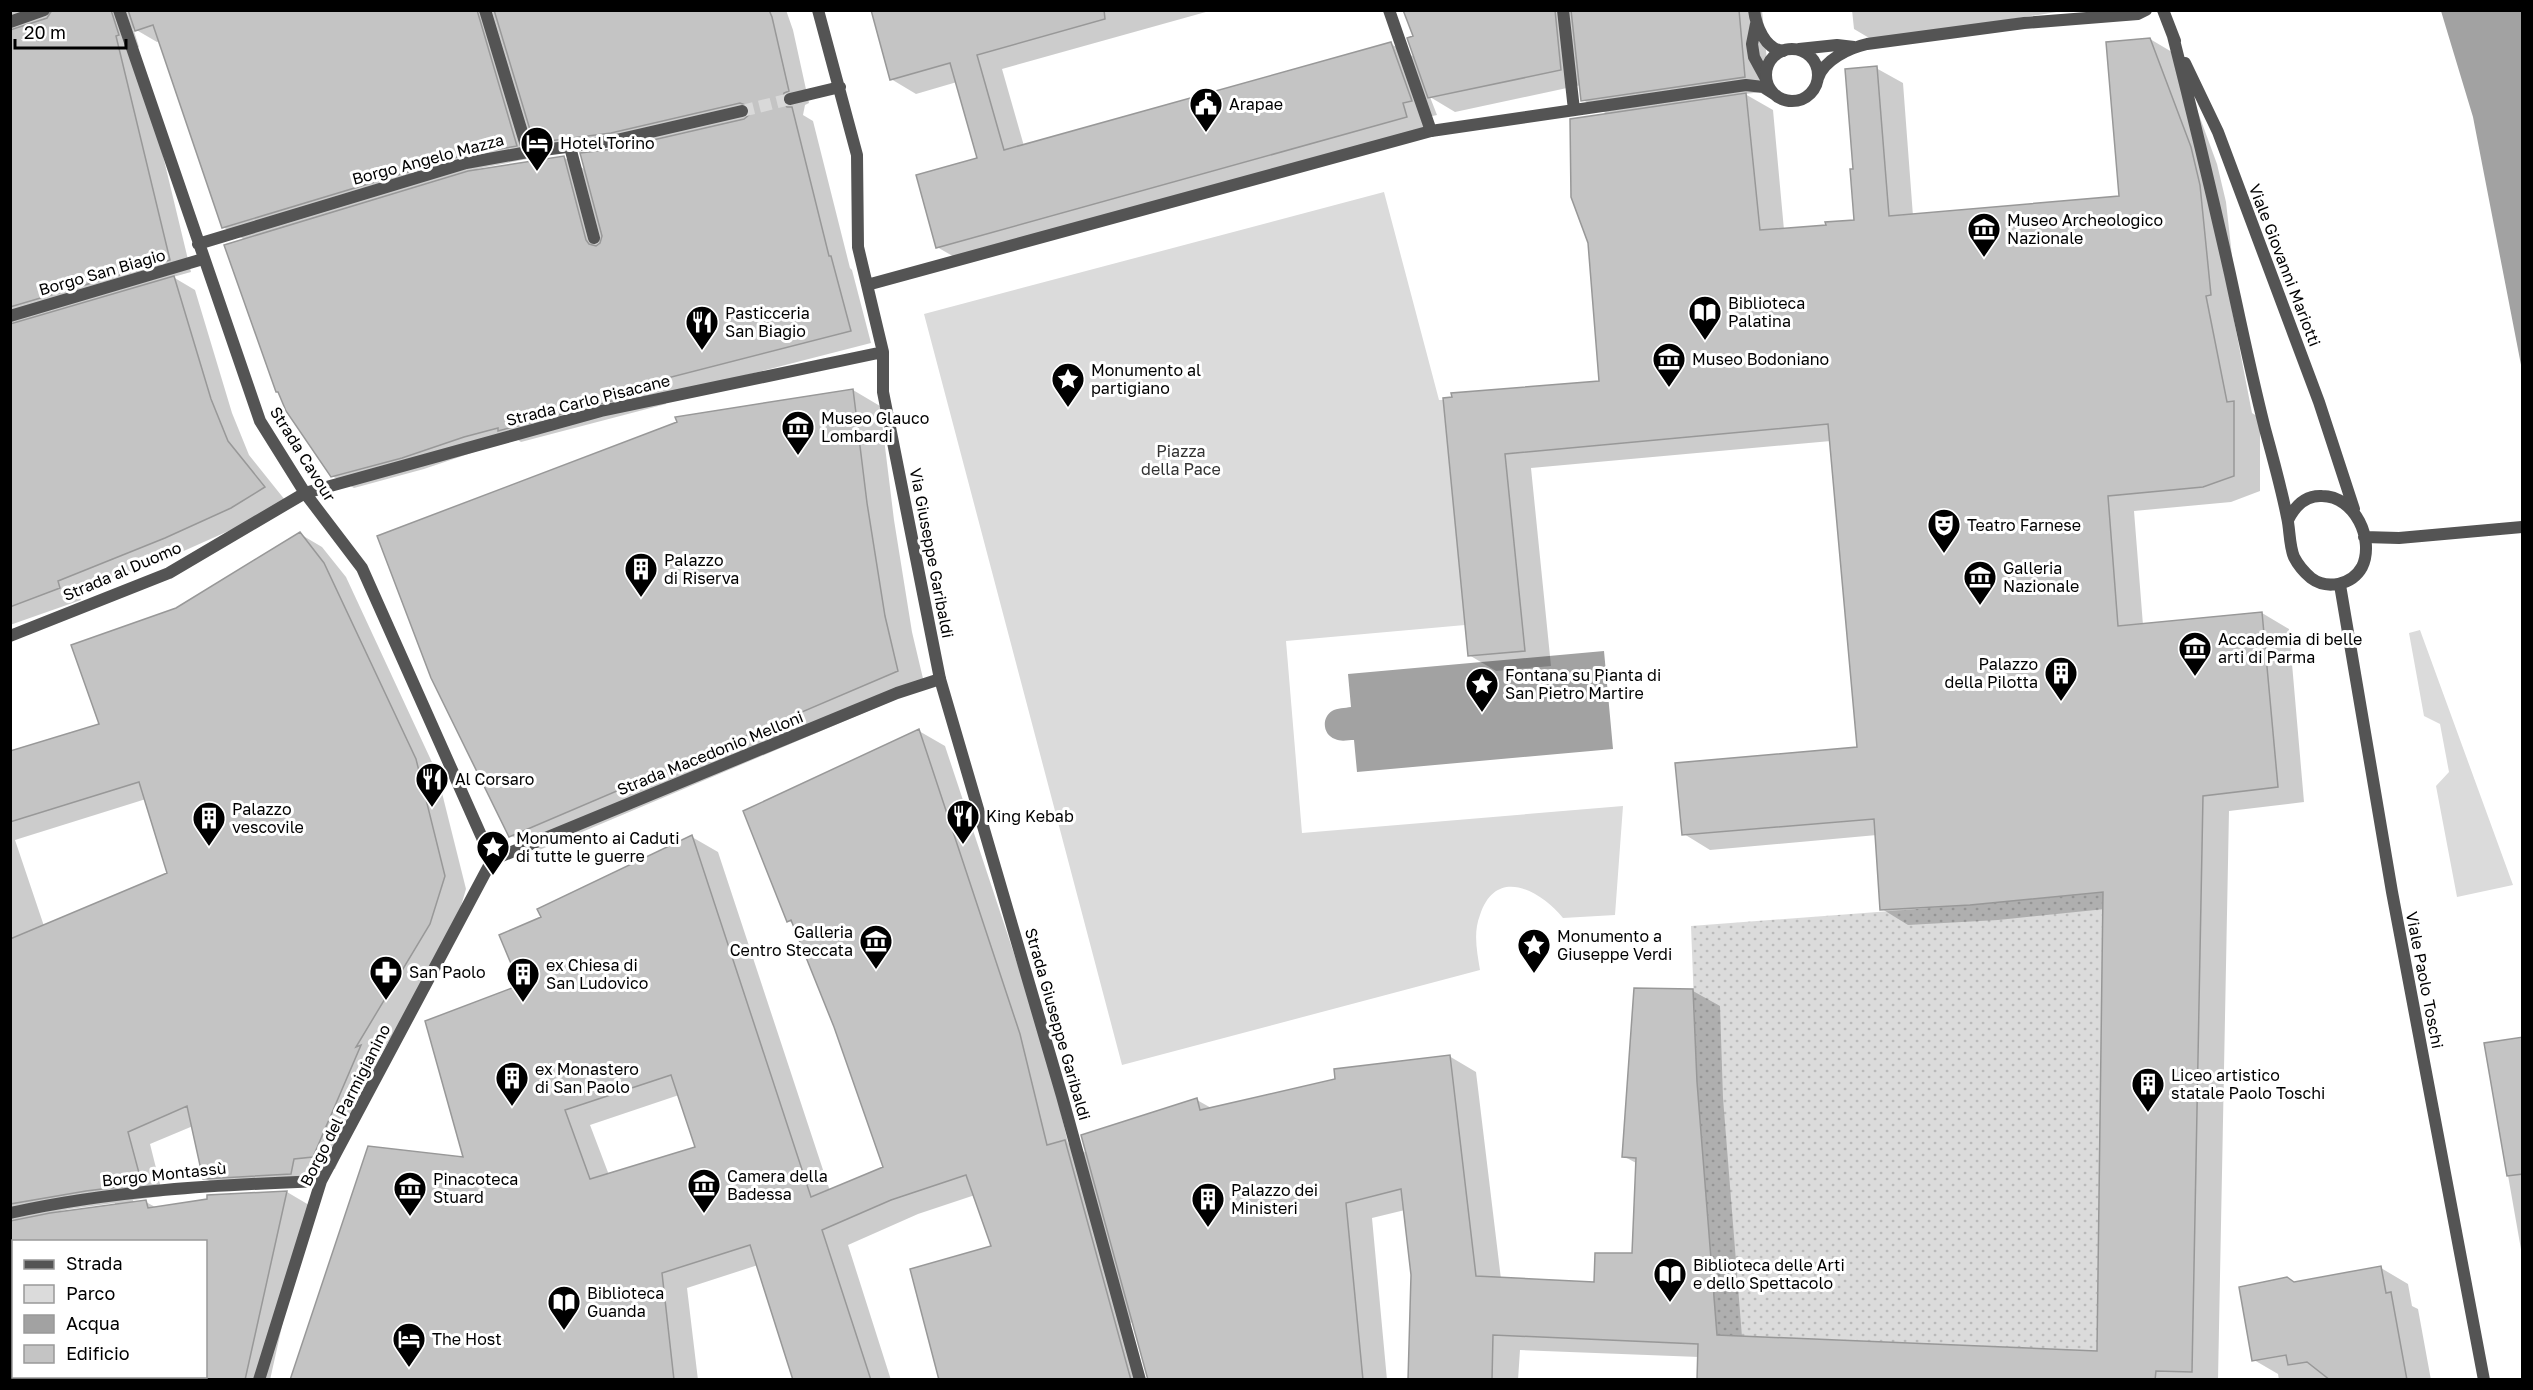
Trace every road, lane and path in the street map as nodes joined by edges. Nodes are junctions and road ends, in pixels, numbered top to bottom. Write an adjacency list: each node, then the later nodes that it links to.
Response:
1 (44, 10): 10 (street)
2 (119, 10): 26 (street, Strada Cavour)
3 (485, 10): 24 (street)
4 (818, 10): 17 (street, Via Giuseppe Garibaldi)
5 (1389, 10): 22 (street)
6 (1563, 10): 20 (street)
7 (1754, 10): 11 (street)
8 (2146, 10): 13 (street)
9 (2163, 10): 12 (street, Viale Giovanni Mariotti)
10 (10, 22)
11 (1756, 24): 14 (street); 16 (street)
12 (2173, 36): 32 (street, Viale Giovanni Mariotti); 33 (street, Viale Giovanni Mariotti)
13 (1854, 47): 14 (street); 15 (street)
14 (1788, 50): 15 (street); 16 (street)
15 (1818, 78): 18 (street)
16 (1766, 79): 18 (street)
17 (840, 87): 19 (street); 28 (street, Via Giuseppe Garibaldi)
18 (1774, 94): 20 (street)
19 (790, 99)
20 (1574, 110): 22 (street)
21 (742, 111): 23 (street, Borgo Angelo Mazza)
22 (1431, 131): 28 (street)
23 (570, 147): 24 (street, Borgo Angelo Mazza); 25 (street)
24 (528, 152): 26 (street, Borgo Angelo Mazza)
25 (594, 238)
26 (198, 244): 27 (street, Strada Cavour)
27 (203, 259): 29 (street, Borgo San Biagio); 31 (street, Strada Cavour)
28 (867, 285): 30 (street, Via Giuseppe Garibaldi)
29 (10, 316)
30 (883, 352): 31 (street, Strada Carlo Pisacane); 38 (street, Via Giuseppe Garibaldi)
31 (305, 493): 37 (street, Strada al Duomo); 39 (street, Strada Cavour)
32 (2354, 510): 33 (street); 35 (street)
33 (2288, 520): 36 (street)
34 (2523, 527): 35 (street)
35 (2364, 537): 36 (street)
36 (2340, 585): 44 (street, Viale Paolo Toschi)
37 (10, 636)
38 (940, 679): 39 (street, Strada Macedonio Melloni); 43 (street, Strada Giuseppe Garibaldi)
39 (492, 860): 40 (street, Borgo del Parmigianino)
40 (321, 1181): 41 (street, Borgo Montassù); 42 (street, Borgo del Parmigianino)
41 (10, 1213)
42 (259, 1380)
43 (1140, 1380)
44 (2484, 1380)

